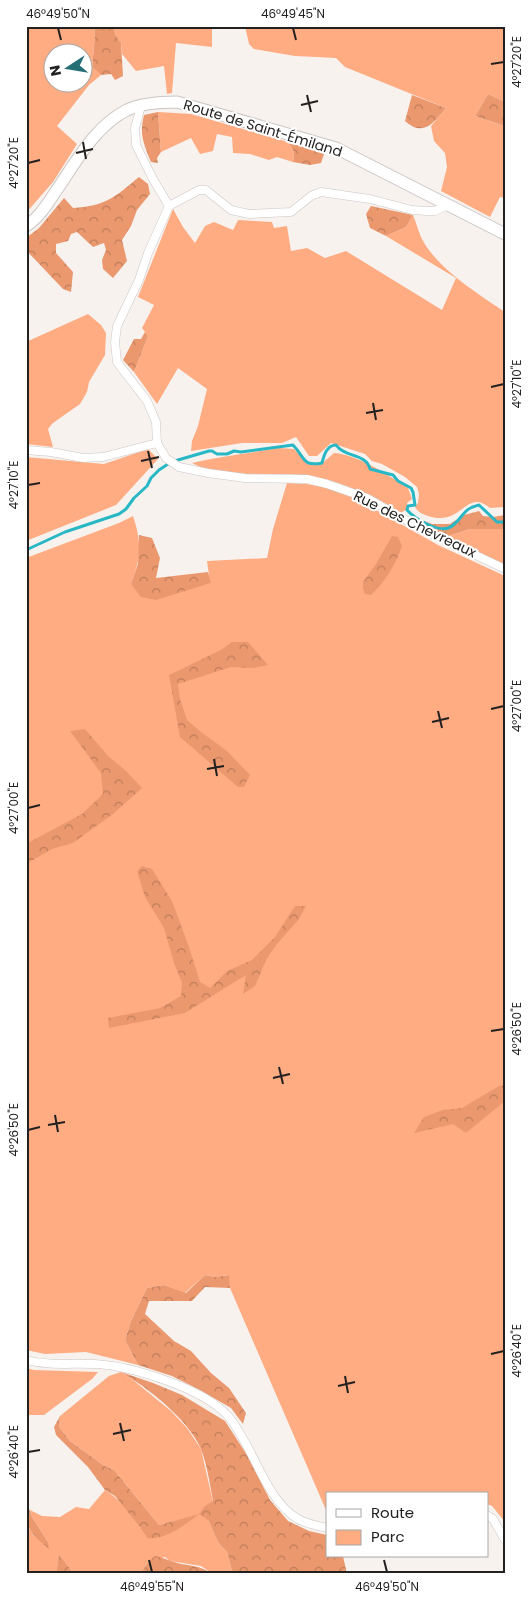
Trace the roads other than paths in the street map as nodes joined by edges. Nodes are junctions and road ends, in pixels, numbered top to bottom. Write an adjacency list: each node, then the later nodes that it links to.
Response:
1 (141, 106): 2 (main road, Route de Saint-Émiland); 3 (street); 4 (main road, Route de Saint-Émiland)
2 (448, 205): 3 (street); 5 (main road, Route de Saint-Émiland)
3 (169, 206): 6 (street)
4 (26, 226)
5 (505, 234)
6 (157, 443): 7 (street); 8 (street, Rue des Chevreaux)
7 (26, 450)
8 (505, 569)
9 (26, 1360): 11 (street)
10 (488, 1515): 12 (street)
11 (326, 1528)
12 (505, 1540)

